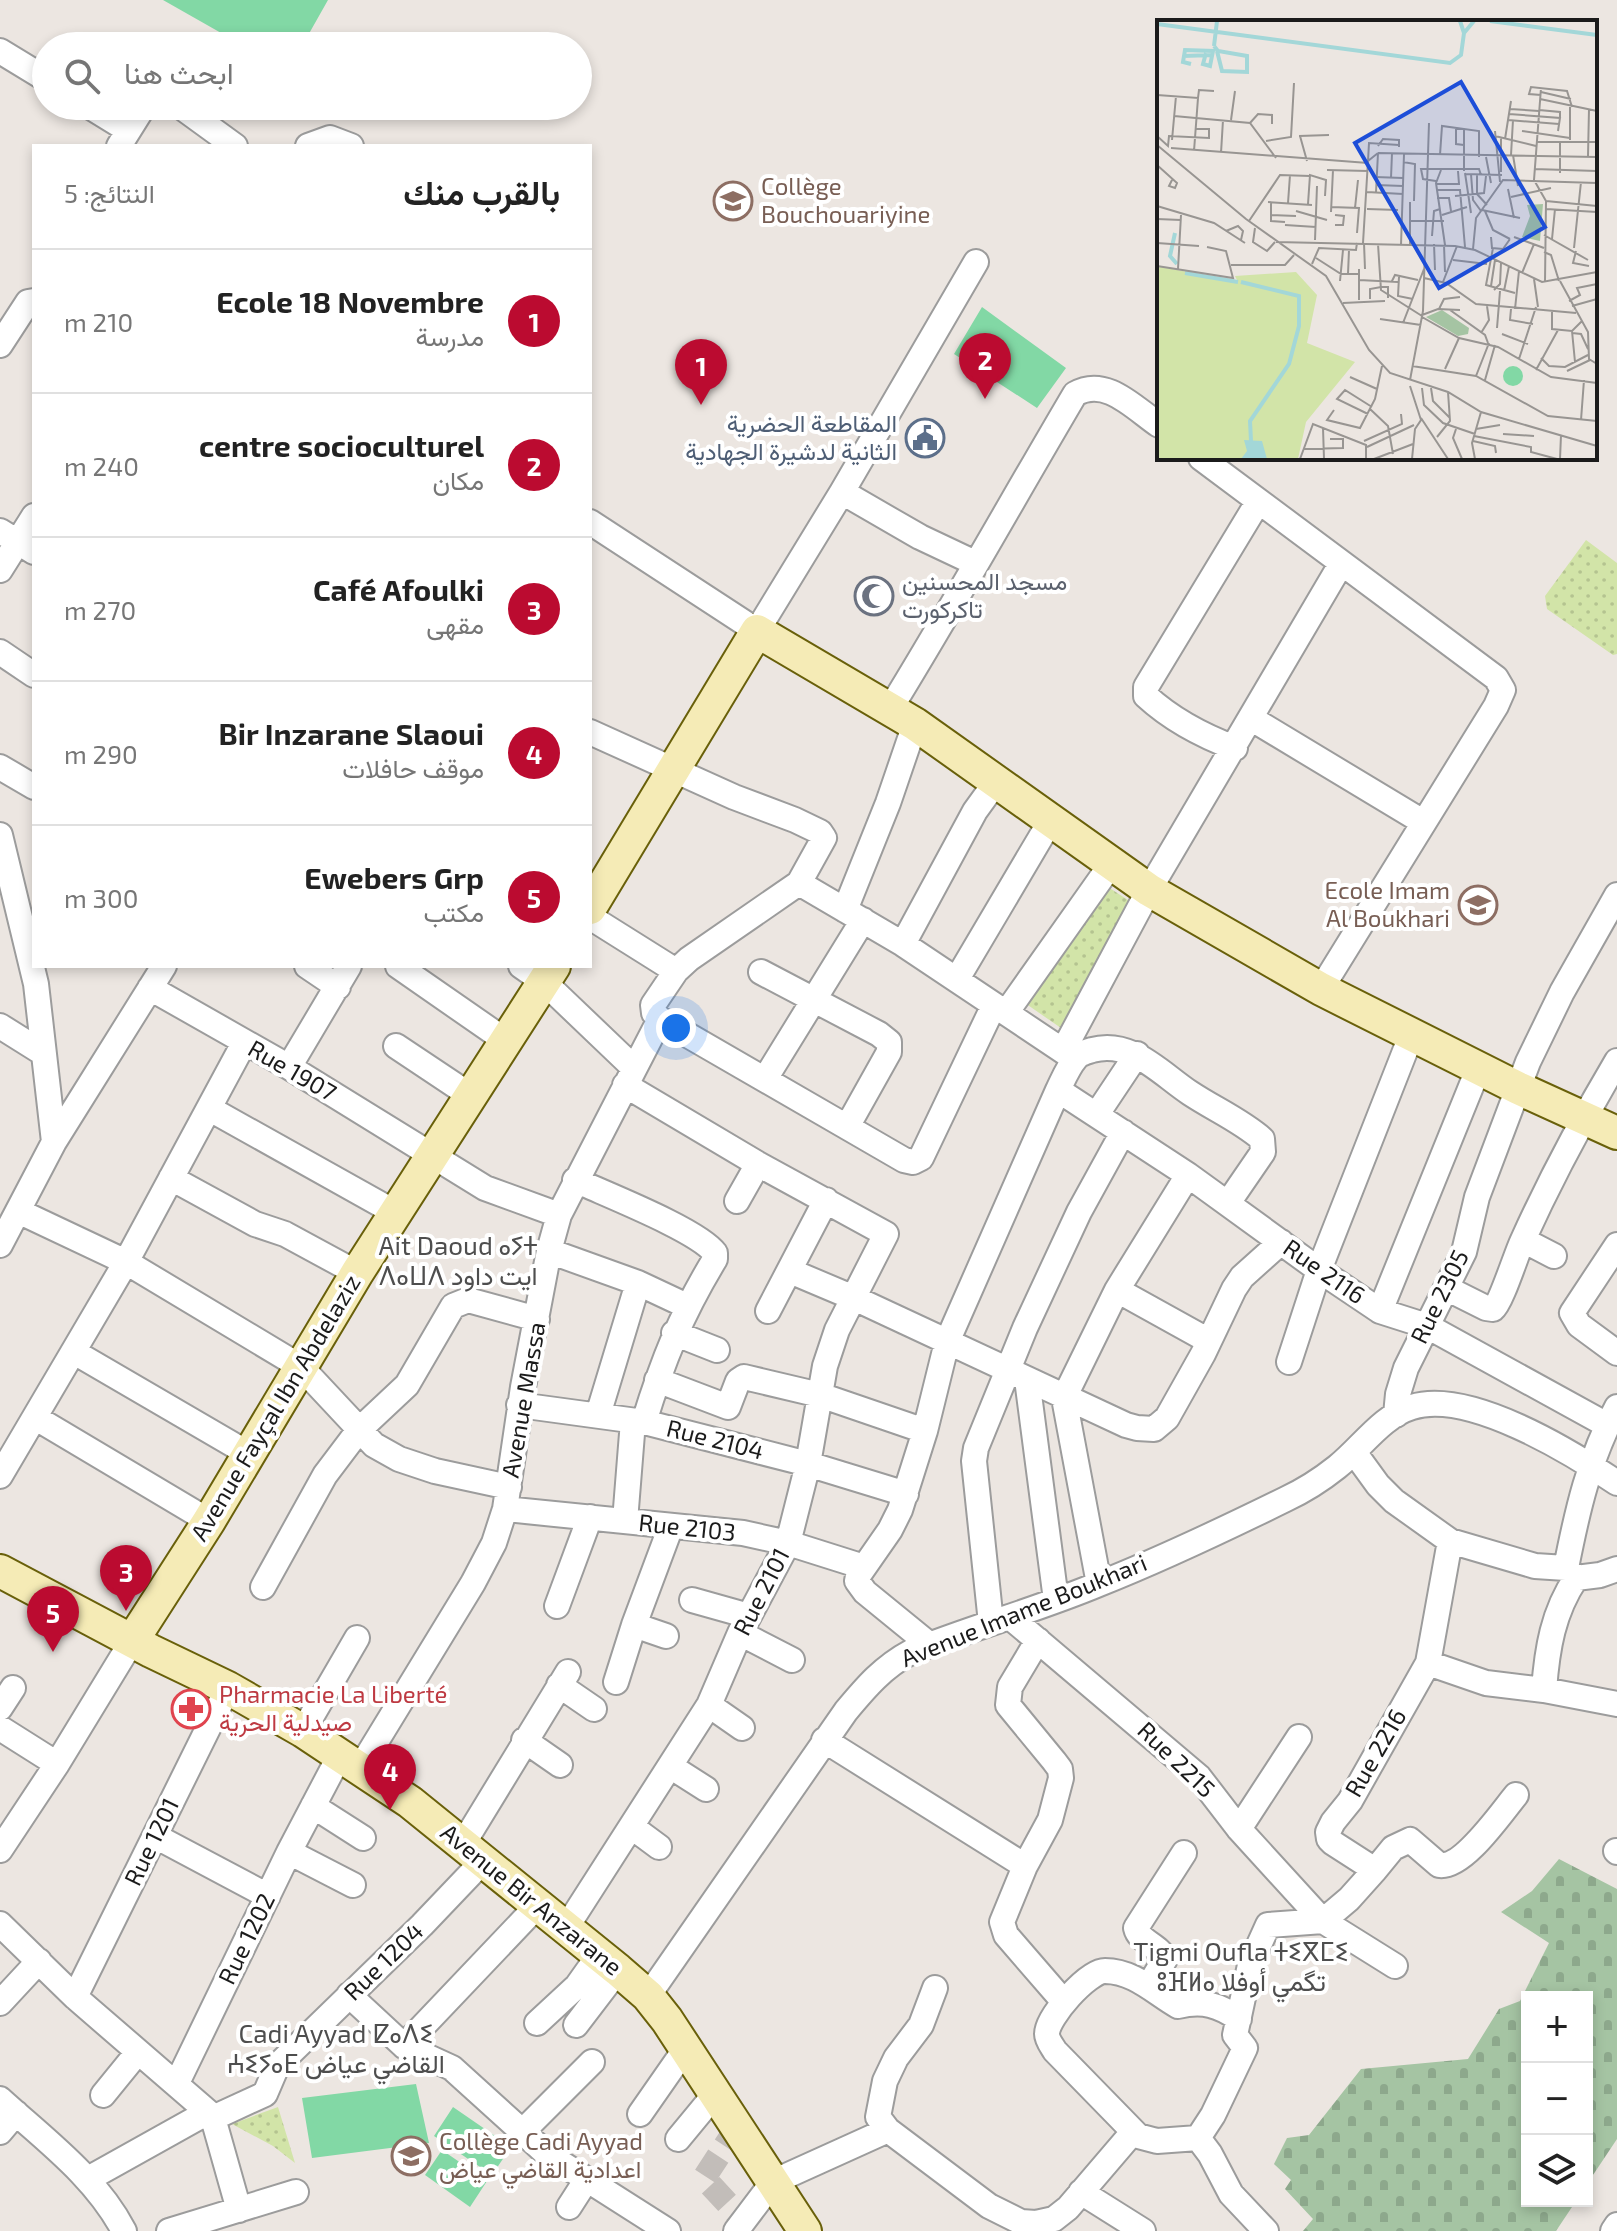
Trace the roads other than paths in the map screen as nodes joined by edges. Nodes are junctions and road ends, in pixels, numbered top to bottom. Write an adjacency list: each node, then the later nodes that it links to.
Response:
1 (0, 51): 2 (street)
2 (32, 70)
3 (104, 120): 6 (street)
4 (135, 120): 6 (street)
5 (199, 120): 7 (street)
6 (124, 138)
7 (232, 144)
8 (314, 144): 9 (street)
9 (346, 144)
10 (976, 262): 16 (street)
11 (32, 298): 12 (street)
12 (7, 320): 13 (street)
13 (0, 345)
14 (1157, 424): 21 (street)
15 (1204, 460): 17 (street)
16 (842, 492): 21 (street); 24 (street)
17 (1258, 502): 22 (street); 30 (street)
18 (32, 519): 20 (street)
19 (592, 523): 24 (street)
20 (17, 541): 23 (street)
21 (975, 563): 27 (street)
22 (1341, 564): 28 (street); 36 (street)
23 (0, 570)
24 (757, 631): 27 (street); 32 (street)
25 (0, 652): 26 (street)
26 (32, 674)
27 (903, 717): 33 (street); 43 (street)
28 (1252, 719): 30 (street); 36 (street)
29 (592, 733): 32 (street)
30 (1235, 748): 40 (street)
31 (0, 767): 34 (street)
32 (673, 770): 39 (street); 42 (street)
33 (996, 782): 35 (street); 45 (street)
34 (32, 786)
35 (1051, 820): 38 (street); 55 (street)
36 (1423, 822): 57 (street)
37 (0, 835): 46 (street)
38 (1112, 863): 40 (street); 59 (street)
39 (799, 883): 43 (street); 52 (street)
40 (1149, 890): 57 (street); 68 (street)
41 (1617, 895): 74 (street, Rue 2305)
42 (592, 905)
43 (854, 915): 45 (street); 58 (street)
44 (592, 918): 52 (street)
45 (903, 944): 55 (street)
46 (32, 967)
47 (32, 968): 66 (street)
48 (163, 968): 56 (street)
49 (314, 968): 54 (street)
50 (401, 968): 63 (street)
51 (540, 971): 63 (street, Avenue Fayçal Ibn Abdelaziz); 72 (street)
52 (676, 971): 60 (street, Avenue Massa)
53 (761, 972): 58 (street)
54 (343, 976): 70 (street)
55 (957, 979): 59 (street)
56 (150, 988): 64 (street, Rue 1907); 83 (street)
57 (1321, 989): 62 (street)
58 (812, 1000): 73 (street); 80 (street)
59 (1000, 1009): 68 (street); 80 (street)
60 (660, 1019): 72 (street, Avenue Massa); 73 (street)
61 (0, 1026): 66 (street)
62 (1411, 1036): 71 (street); 102 (street)
63 (506, 1041): 76 (street, Avenue Fayçal Ibn Abdelaziz)
64 (244, 1043): 70 (street, Rue 1907); 77 (street)
65 (396, 1046): 76 (street)
66 (43, 1053): 83 (street)
67 (1137, 1054): 68 (street); 78 (street); 91 (street)
68 (1069, 1055): 75 (street)
69 (1617, 1061): 79 (street)
70 (289, 1067): 84 (street, Rue 1907)
71 (1479, 1067): 74 (street); 111 (street)
72 (629, 1076): 85 (street); 88 (street, Avenue Massa)
73 (765, 1079): 80 (street)
74 (1518, 1088): 79 (street); 106 (street, Rue 2305)
75 (1058, 1090): 78 (street, Rue 2116); 116 (street)
76 (471, 1096): 84 (street, Avenue Fayçal Ibn Abdelaziz)
77 (210, 1109): 87 (street); 93 (street)
78 (1097, 1114): 81 (street, Rue 2116)
79 (1583, 1118): 82 (street); 95 (street)
80 (847, 1127)
81 (1123, 1132): 86 (street, Rue 2116); 122 (street)
82 (1617, 1133)
83 (54, 1142): 92 (street)
84 (433, 1156): 93 (street, Avenue Fayçal Ibn Abdelaziz); 94 (street, Rue 1907)
85 (758, 1164): 89 (street); 90 (street)
86 (1188, 1175): 91 (street, Rue 2116); 107 (street)
87 (171, 1178): 101 (street); 104 (street)
88 (575, 1180): 94 (street, Avenue Massa); 109 (street)
89 (826, 1200): 103 (street); 108 (street, Rue 2101)
90 (737, 1201)
91 (1228, 1203): 96 (street, Rue 2116)
92 (18, 1211): 97 (street); 101 (street, Rue 2103)
93 (396, 1213): 104 (street, Avenue Fayçal Ibn Abdelaziz)
94 (559, 1215): 99 (street, Avenue Massa)
95 (1523, 1240): 100 (street); 106 (street)
96 (1281, 1242): 102 (street, Rue 2116); 115 (street)
97 (0, 1245)
98 (1617, 1245): 119 (street)
99 (549, 1251): 105 (street); 112 (street, Avenue Massa)
100 (1554, 1256)
101 (126, 1262): 118 (street); 121 (street, Rue 2103)
102 (1319, 1270): 111 (street, Rue 2116); 120 (street)
103 (790, 1271): 108 (street); 110 (street)
104 (357, 1273): 121 (street, Avenue Fayçal Ibn Abdelaziz)
105 (638, 1283): 109 (street); 127 (street)
106 (1446, 1288): 113 (street, Rue 2305)
107 (1117, 1290): 115 (street); 125 (street)
108 (854, 1298): 116 (street); 124 (street, Rue 2101)
109 (687, 1306): 114 (street)
110 (768, 1311)
111 (1380, 1311): 113 (street, Rue 2116)
112 (537, 1319): 126 (street, Avenue Massa); 132 (street)
113 (1427, 1326): 128 (street, Rue 2305); 129 (street, Rue 2116)
114 (674, 1333): 117 (street); 123 (street)
115 (1209, 1341): 125 (street)
116 (947, 1342): 122 (street); 133 (street)
117 (717, 1350)
118 (74, 1352): 130 (street); 135 (street)
119 (1617, 1353)
120 (1289, 1362)
121 (301, 1367): 132 (street, Rue 2103); 135 (street, Avenue Fayçal Ibn Abdelaziz)
122 (1018, 1374): 125 (street); 155 (street); 157 (street)
123 (657, 1380): 124 (street); 131 (street)
124 (820, 1395): 133 (street); 136 (street, Rue 2101)
125 (1064, 1398): 152 (street)
126 (519, 1405): 127 (street, Rue 2104); 141 (street, Avenue Massa)
127 (598, 1415): 131 (street, Rue 2104)
128 (1396, 1415): 134 (street, Avenue Imame Boukhari); 137 (street, Avenue Imame Boukhari)
129 (1612, 1416): 137 (street)
130 (36, 1418): 138 (street); 143 (street)
131 (639, 1421): 136 (street, Rue 2104); 144 (street)
132 (359, 1430): 141 (street, Rue 2103); 153 (street)
133 (925, 1431): 140 (street)
134 (1354, 1452): 146 (street); 152 (street, Avenue Imame Boukhari)
135 (249, 1454): 143 (street, Avenue Fayçal Ibn Abdelaziz)
136 (808, 1464): 140 (street, Rue 2104); 147 (street, Rue 2101)
137 (1591, 1465): 139 (street, Avenue Imame Boukhari); 151 (street)
138 (0, 1476)
139 (1617, 1483)
140 (906, 1494): 148 (street)
141 (507, 1498): 142 (street, Rue 2103); 179 (street, Avenue Massa)
142 (590, 1517): 144 (street, Rue 2103); 156 (street)
143 (209, 1521): 163 (street, Avenue Fayçal Ibn Abdelaziz)
144 (625, 1521): 145 (street, Rue 2103)
145 (671, 1526): 147 (street, Rue 2103); 159 (street)
146 (1450, 1541): 151 (street); 166 (street, Rue 2216)
147 (788, 1543): 148 (street, Rue 2103); 158 (street, Rue 2101)
148 (864, 1567): 164 (street)
149 (1617, 1569): 151 (street)
150 (0, 1571): 163 (street, Avenue Bir Anzarane)
151 (1571, 1573): 169 (street)
152 (1099, 1584): 155 (street, Avenue Imame Boukhari)
153 (263, 1587)
154 (692, 1600): 158 (street)
155 (1056, 1600): 157 (street, Avenue Imame Boukhari)
156 (557, 1606)
157 (1000, 1620): 162 (street, Rue 2215); 164 (street, Avenue Imame Boukhari)
158 (745, 1624): 165 (street); 171 (street, Rue 2101)
159 (634, 1625): 160 (street); 167 (street)
160 (666, 1636)
161 (357, 1638): 175 (street)
162 (1038, 1640): 187 (street, Rue 2215); 195 (street)
163 (132, 1641): 168 (street, Avenue Bir Anzarane); 180 (street, Avenue Fayçal Ibn Abdelaziz)
164 (930, 1645): 178 (street, Avenue Imame Boukhari)
165 (792, 1660)
166 (1428, 1663): 169 (street); 196 (street, Rue 2216)
167 (616, 1682)
168 (228, 1688): 175 (street, Avenue Bir Anzarane); 188 (street, Rue 1201)
169 (1544, 1690): 170 (street)
170 (1617, 1704)
171 (709, 1705): 174 (street); 182 (street, Rue 2101)
172 (594, 1709): 177 (street, Rue 1204)
173 (0, 1728): 180 (street)
174 (742, 1728)
175 (303, 1731): 179 (street, Avenue Bir Anzarane)
176 (1299, 1737): 187 (street)
177 (524, 1740): 181 (street); 193 (street, Rue 1204)
178 (824, 1740): 195 (street); 209 (street, Avenue Imame Boukhari)
179 (350, 1762): 185 (street, Rue 1202); 193 (street, Avenue Bir Anzarane)
180 (57, 1764): 191 (street, Avenue Fayçal Ibn Abdelaziz)
181 (560, 1765)
182 (670, 1766): 183 (street); 186 (street, Rue 2101)
183 (706, 1789)
184 (1516, 1795): 196 (street)
185 (313, 1806): 189 (street); 192 (street, Rue 1202)
186 (632, 1827): 190 (street); 202 (street, Rue 2101)
187 (1239, 1829): 200 (street, Rue 2215)
188 (155, 1836): 198 (street); 210 (street, Rue 1201)
189 (363, 1838)
190 (659, 1847)
191 (0, 1850)
192 (289, 1852): 197 (street); 198 (street, Rue 1202)
193 (473, 1852): 199 (street, Avenue Bir Anzarane); 208 (street, Rue 1204)
194 (1184, 1853): 206 (street)
195 (1025, 1866): 211 (street)
196 (1375, 1870): 200 (street)
197 (353, 1885)
198 (268, 1896): 220 (street, Rue 1202)
199 (538, 1905): 202 (street, Avenue Bir Anzarane); 216 (street)
200 (1323, 1921): 205 (street, Rue 2215); 213 (street)
201 (0, 1924): 203 (street)
202 (566, 1928): 204 (street, Avenue Bir Anzarane)
203 (39, 1961): 210 (street); 212 (street)
204 (609, 1962): 209 (street, Avenue Bir Anzarane); 214 (street); 215 (street)
205 (1395, 1966)
206 (1150, 1984): 211 (street); 213 (street)
207 (935, 1988): 226 (street)
208 (349, 1995): 216 (street); 225 (street, Rue 1204)
209 (648, 1996): 217 (street, Avenue Bir Anzarane)
210 (75, 1997): 218 (street)
211 (1064, 2002): 229 (street)
212 (0, 2003)
213 (1239, 2019): 230 (street)
214 (537, 2023)
215 (576, 2025)
216 (404, 2046): 227 (street)
217 (686, 2048): 221 (street, Avenue Bir Anzarane); 224 (street)
218 (138, 2052): 220 (street); 222 (street)
219 (592, 2062): 227 (street)
220 (177, 2083): 225 (street)
221 (716, 2093): 231 (street); 234 (street, Avenue Bir Anzarane)
222 (103, 2095)
223 (8, 2106): 228 (street); 232 (street)
224 (640, 2114)
225 (210, 2115): 232 (street, Rue 1204); 238 (street)
226 (885, 2127): 234 (street); 236 (street)
227 (523, 2131): 233 (street)
228 (0, 2132)
229 (1133, 2132): 230 (street); 236 (street)
230 (1198, 2138): 246 (street)
231 (678, 2139)
232 (88, 2179): 240 (street)
233 (587, 2179): 237 (street); 242 (street)
234 (773, 2182): 243 (street); 244 (street, Avenue Bir Anzarane)
235 (296, 2192): 238 (street)
236 (1081, 2192): 245 (street)
237 (569, 2207)
238 (239, 2210): 241 (street)
239 (1617, 2225): 247 (street)
240 (124, 2231)
241 (169, 2231)
242 (668, 2231)
243 (736, 2231)
244 (805, 2231)
245 (1143, 2231)
246 (1266, 2231)
247 (1613, 2231)

